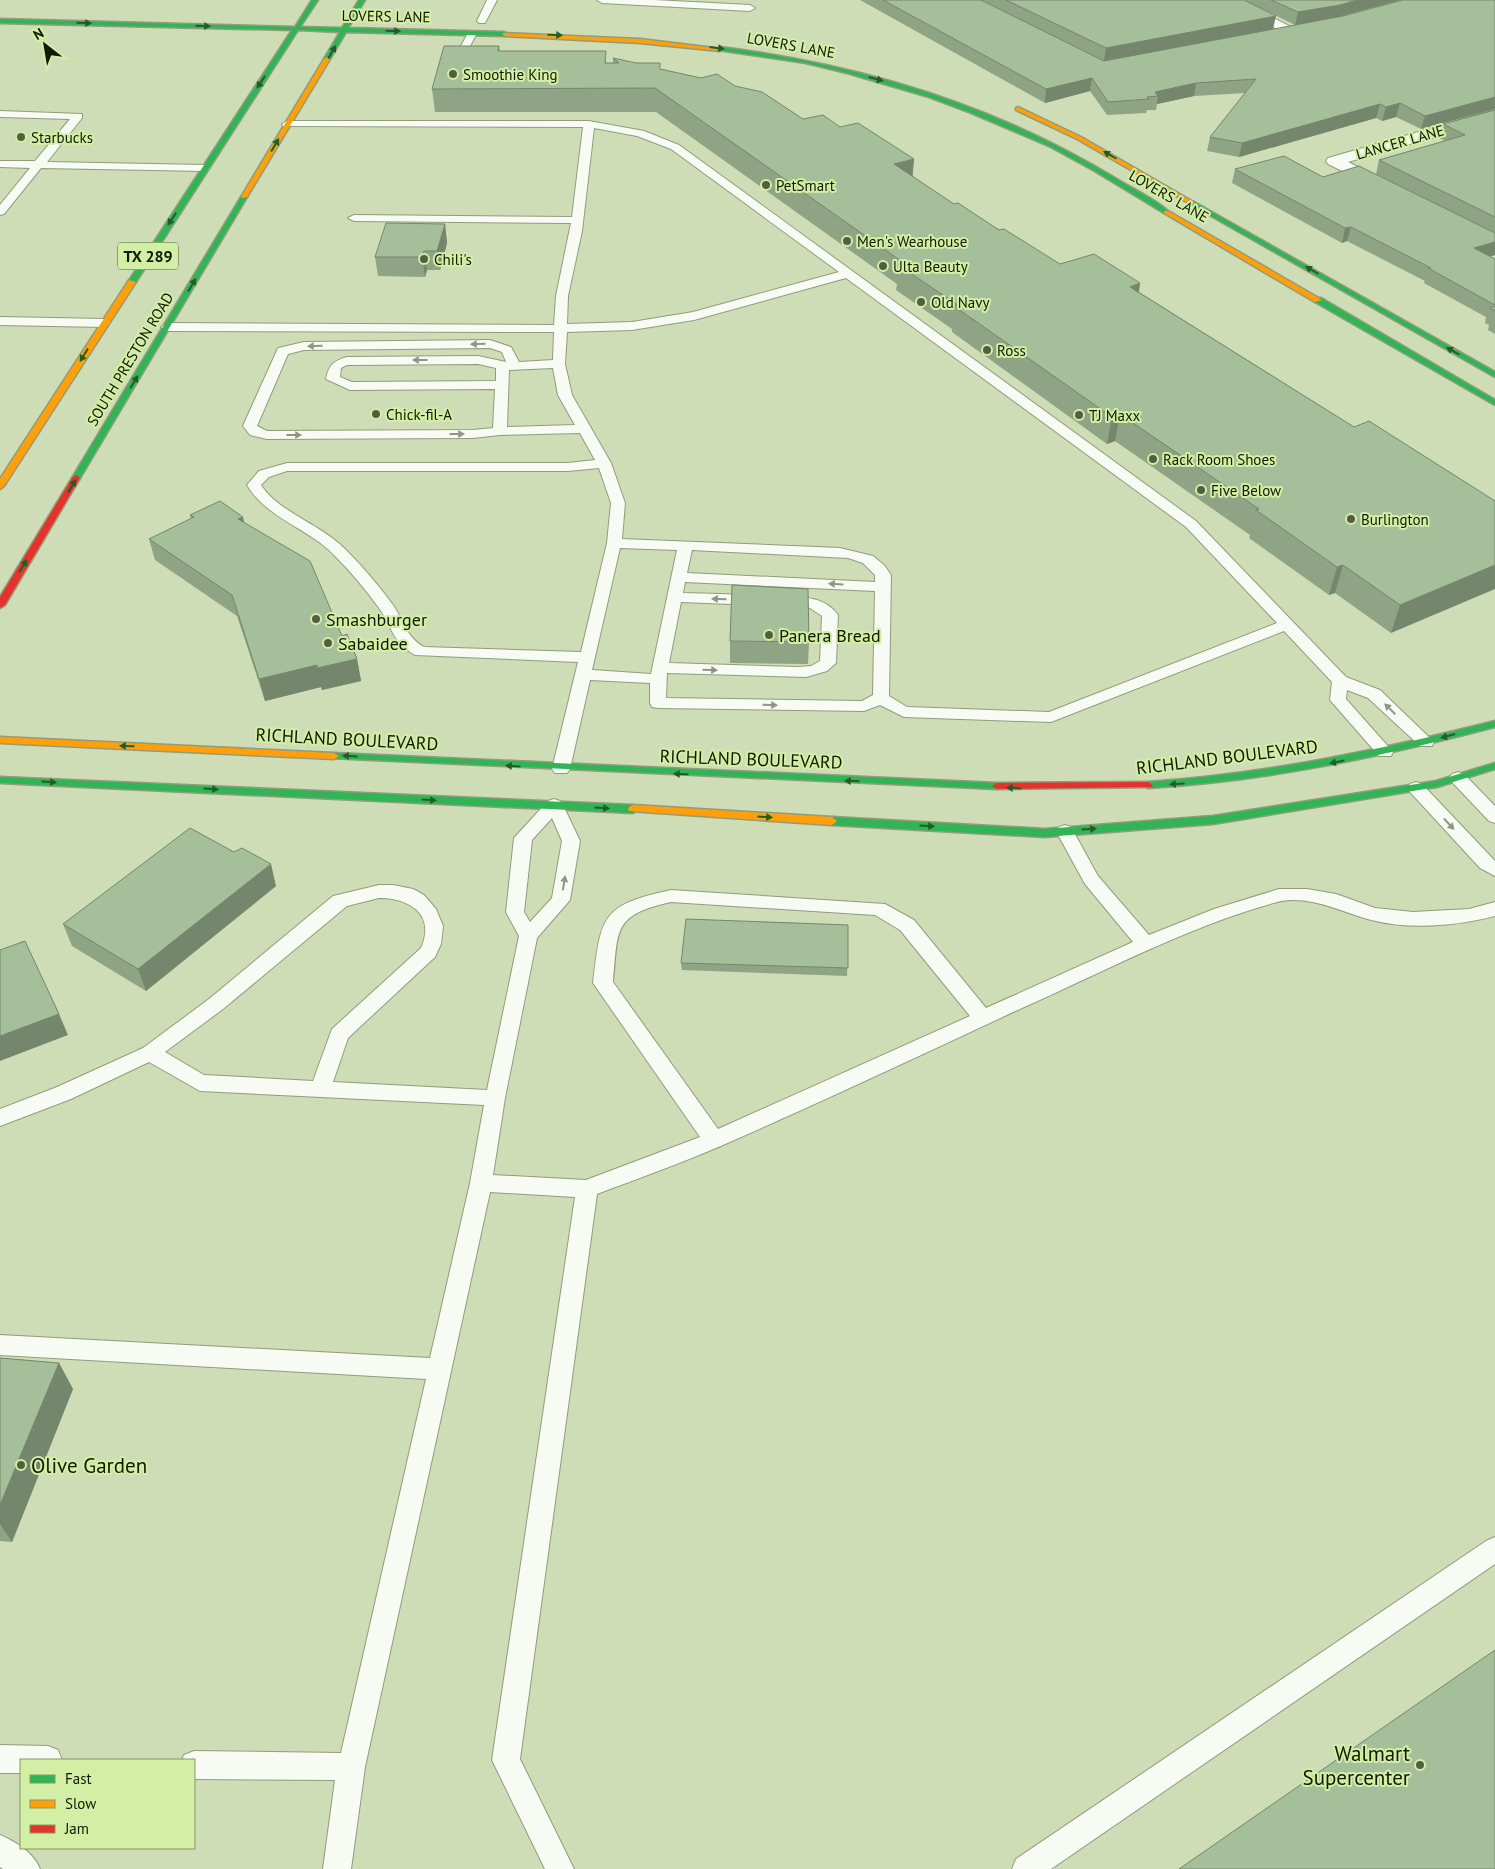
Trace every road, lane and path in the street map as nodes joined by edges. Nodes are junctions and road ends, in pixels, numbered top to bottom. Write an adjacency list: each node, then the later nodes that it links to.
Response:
1 (315, 0): 12 (street, TX 289)
2 (362, 0): 13 (street, SOUTH PRESTON ROAD / TX 289)
3 (392, 0): 10 (path)
4 (492, 0): 15 (lane)
5 (602, 0): 7 (lane)
6 (1227, 0): 19 (street)
7 (750, 8)
8 (0, 9): 9 (street)
9 (20, 10)
10 (385, 10)
11 (69, 11): 12 (street, LOVERS LANE)
12 (305, 17): 13 (street, LOVERS LANE); 17 (street, TX 289)
13 (350, 18): 15 (street, LOVERS LANE); 18 (street, SOUTH PRESTON ROAD / TX 289)
14 (0, 21): 17 (street, LOVERS LANE, one-way to 17)
15 (487, 22)
16 (1312, 28): 19 (street)
17 (296, 29): 18 (street, LOVERS LANE); 32 (street, TX 289, one-way to 32)
18 (344, 30): 20 (street, LOVERS LANE, one-way to 20); 26 (street, SOUTH PRESTON ROAD / TX 289, one-way to 18)
19 (1294, 32): 21 (street)
20 (472, 33): 22 (lane); 48 (street, LOVERS LANE, one-way to 48)
21 (1275, 36)
22 (459, 59)
23 (1010, 106): 46 (street, LOVERS LANE, one-way to 23)
24 (0, 114): 29 (lane)
25 (1495, 115): 35 (street, LANCER LANE)
26 (287, 124): 27 (lane); 42 (street, SOUTH PRESTON ROAD / TX 289, one-way to 26)
27 (589, 124): 38 (lane); 39 (lane)
28 (29, 152): 29 (lane)
29 (48, 153): 31 (lane)
30 (0, 164): 31 (lane)
31 (38, 165): 32 (lane); 34 (lane)
32 (205, 168): 41 (street, TX 289, one-way to 41)
33 (0, 189): 34 (lane)
34 (18, 190): 36 (lane)
35 (1402, 196)
36 (0, 212)
37 (354, 218): 38 (lane)
38 (577, 220): 43 (lane)
39 (850, 273): 43 (lane); 59 (lane)
40 (0, 321): 41 (lane)
41 (104, 323): 52 (street, TX 289, one-way to 52)
42 (167, 326): 43 (lane); 58 (street, SOUTH PRESTON ROAD / TX 289, one-way to 42)
43 (559, 329): 44 (lane)
44 (559, 364): 45 (lane); 49 (lane)
45 (508, 365): 47 (lane); 47 (lane, one-way to 47); 50 (lane, one-way to 50)
46 (1495, 375)
47 (501, 385): 50 (lane)
48 (1495, 403)
49 (583, 429): 50 (lane); 51 (lane)
50 (500, 431)
51 (604, 463): 53 (lane); 60 (lane)
52 (0, 486)
53 (614, 543): 54 (lane); 60 (lane)
54 (685, 546): 55 (lane); 56 (lane)
55 (679, 577): 56 (lane, one-way to 55); 57 (lane)
56 (884, 587): 64 (lane)
57 (675, 597): 61 (lane); 61 (lane, one-way to 57)
58 (0, 605)
59 (1287, 624): 63 (lane); 64 (lane)
60 (587, 657): 62 (lane)
61 (660, 673): 62 (lane); 64 (lane, one-way to 64)
62 (582, 674): 70 (lane)
63 (1340, 682): 67 (lane, one-way to 63); 68 (lane)
64 (881, 698)
65 (1495, 724): 67 (street, RICHLAND BOULEVARD, one-way to 67)
66 (0, 740): 70 (street, RICHLAND BOULEVARD, one-way to 66)
67 (1429, 746): 68 (street, RICHLAND BOULEVARD)
68 (1388, 756): 70 (street, RICHLAND BOULEVARD, one-way to 70)
69 (1495, 766): 72 (street)
70 (560, 774)
71 (1404, 774): 74 (street)
72 (1455, 774): 74 (street); 76 (lane)
73 (0, 780): 75 (street, one-way to 75)
74 (1416, 788): 77 (street, one-way to 74); 78 (lane, one-way to 78)
75 (555, 801): 77 (street, one-way to 77); 80 (lane); 80 (lane, one-way to 75)
76 (1495, 817)
77 (1065, 831): 81 (lane)
78 (1495, 870)
79 (1495, 909): 81 (lane)
80 (528, 936): 85 (lane)
81 (1146, 944): 82 (lane)
82 (982, 1017): 87 (lane); 87 (lane)
83 (150, 1053): 84 (lane); 84 (lane); 86 (lane)
84 (320, 1088): 85 (lane)
85 (495, 1098): 88 (lane)
86 (0, 1118)
87 (714, 1140): 89 (lane)
88 (480, 1182): 89 (lane); 91 (lane)
89 (586, 1189): 100 (lane)
90 (0, 1345): 91 (lane)
91 (438, 1369): 96 (lane)
92 (1495, 1549): 101 (lane)
93 (0, 1759): 94 (lane)
94 (20, 1759)
95 (195, 1765): 96 (lane)
96 (351, 1766): 99 (lane)
97 (0, 1849): 98 (lane)
98 (26, 1869)
99 (337, 1869)
100 (560, 1869)
101 (1026, 1869)

